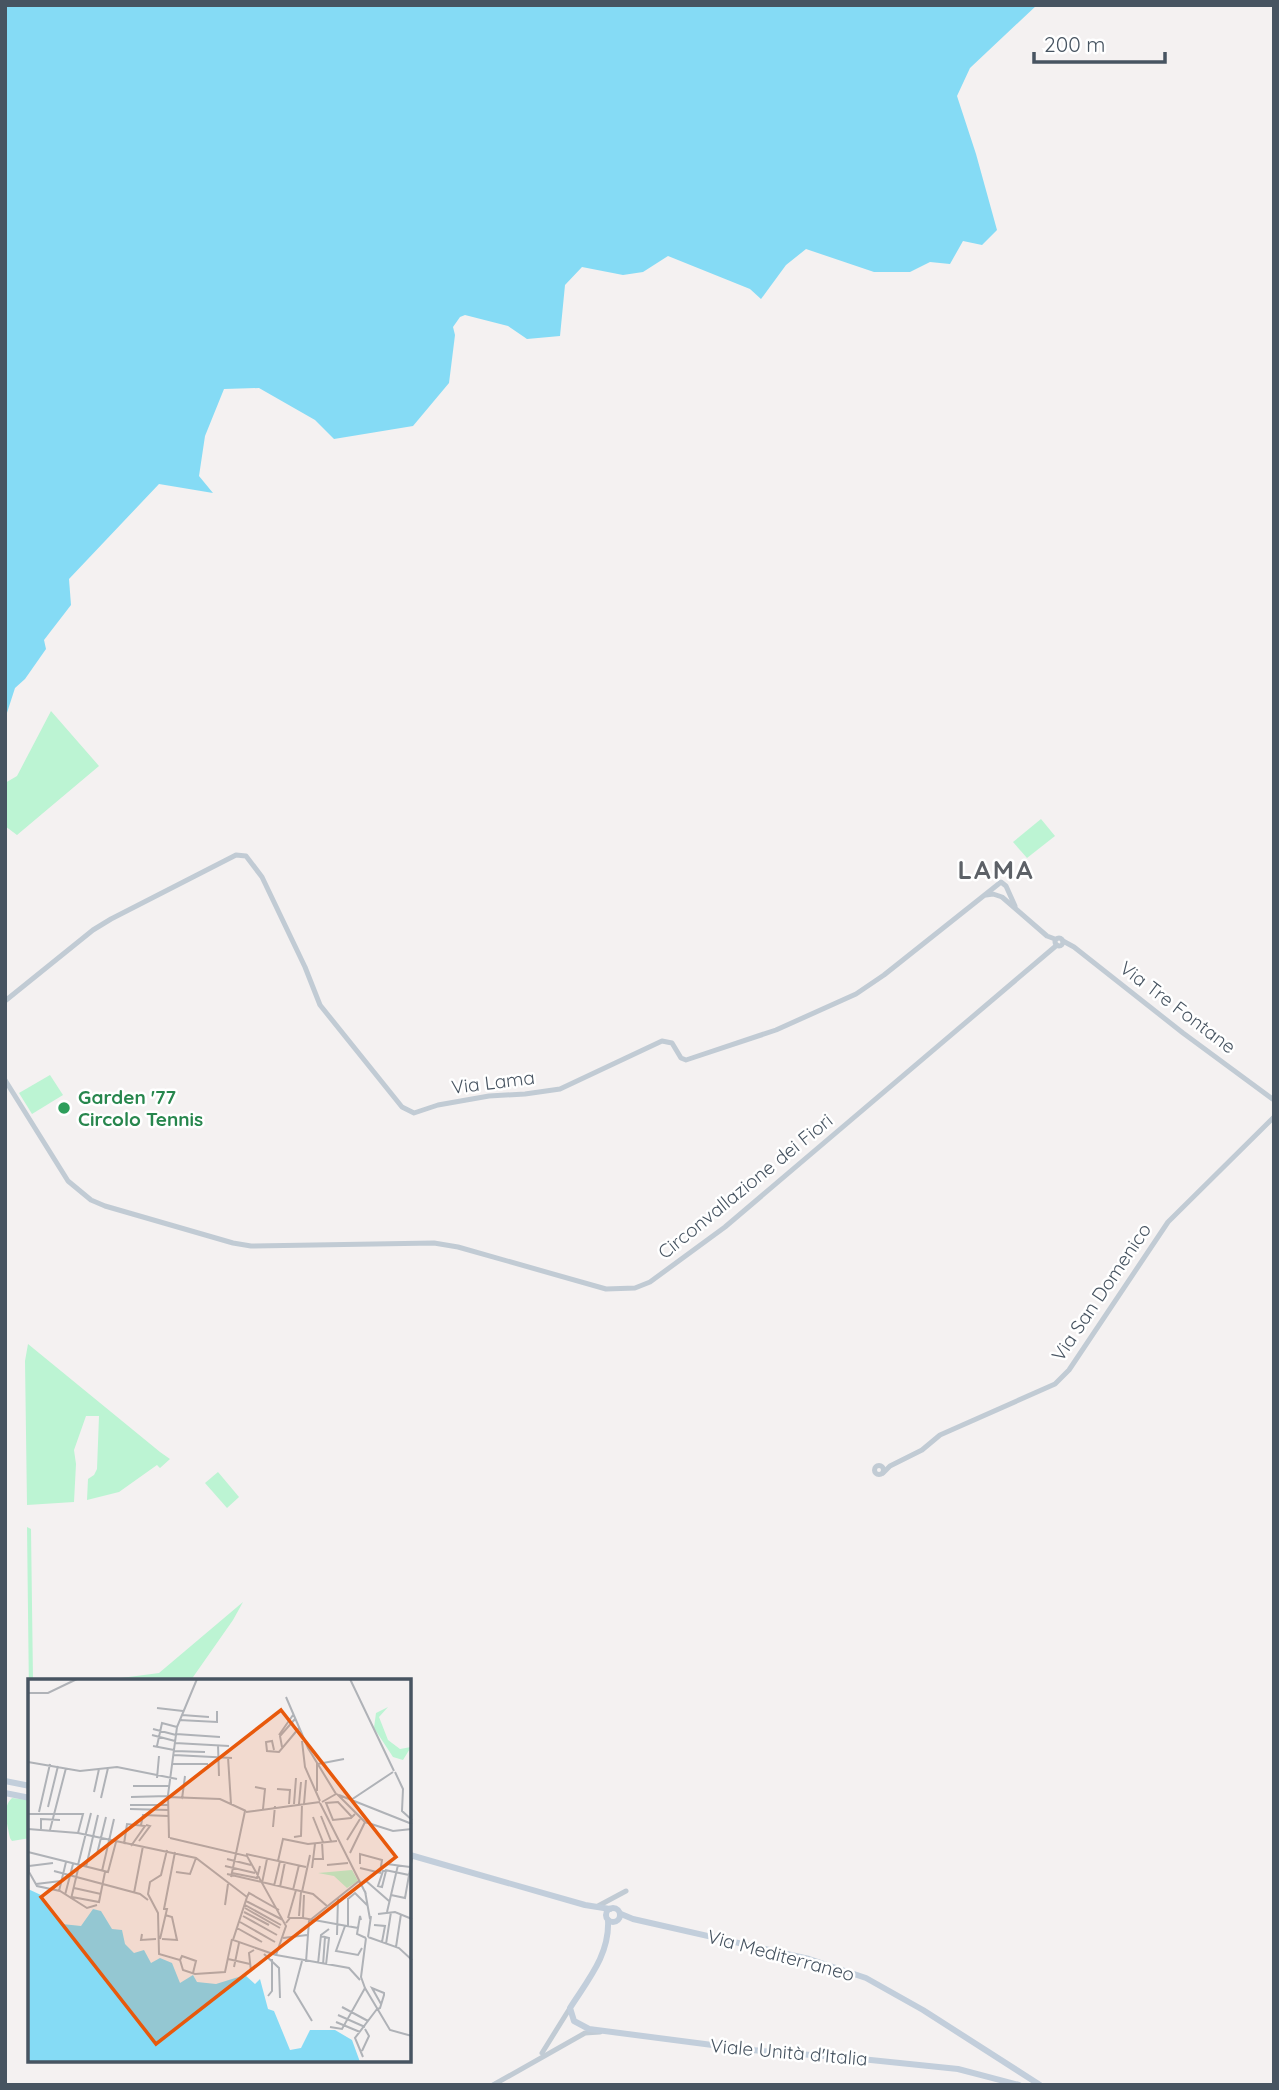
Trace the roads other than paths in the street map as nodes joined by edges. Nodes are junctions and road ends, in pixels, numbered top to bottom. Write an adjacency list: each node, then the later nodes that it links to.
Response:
1 (980, 897): 2 (street); 2 (street); 5 (street, Via Lama)
2 (1015, 906): 4 (street)
3 (1063, 941): 4 (street, Circonvallazione dei Fiori); 7 (street, Via Tre Fontane)
4 (1056, 942): 6 (street, Circonvallazione dei Fiori)
5 (5, 1001)
6 (5, 1080)
7 (1274, 1100)
8 (1274, 1117): 9 (street, Via San Domenico)
9 (882, 1469)
10 (5, 1781): 11 (main road)
11 (28, 1786)
12 (5, 1793): 13 (main road)
13 (28, 1798)
14 (411, 1855): 16 (main road)
15 (626, 1891): 17 (street)
16 (585, 1905): 17 (main road); 20 (main road)
17 (595, 1906): 18 (main road)
18 (610, 1909): 19 (main road); 20 (main road)
19 (621, 1914): 20 (main road); 24 (main road, Via Mediterraneo)
20 (607, 1919): 21 (main road)
21 (570, 2008): 22 (main road, Viale Unità d'Italia); 23 (street)
22 (603, 2032): 23 (street); 26 (main road, Viale Unità d'Italia)
23 (535, 2060): 25 (street)
24 (1021, 2073): 26 (main road); 27 (main road, Via Mediterraneo)
25 (495, 2084)
26 (1018, 2085)
27 (1040, 2085)

